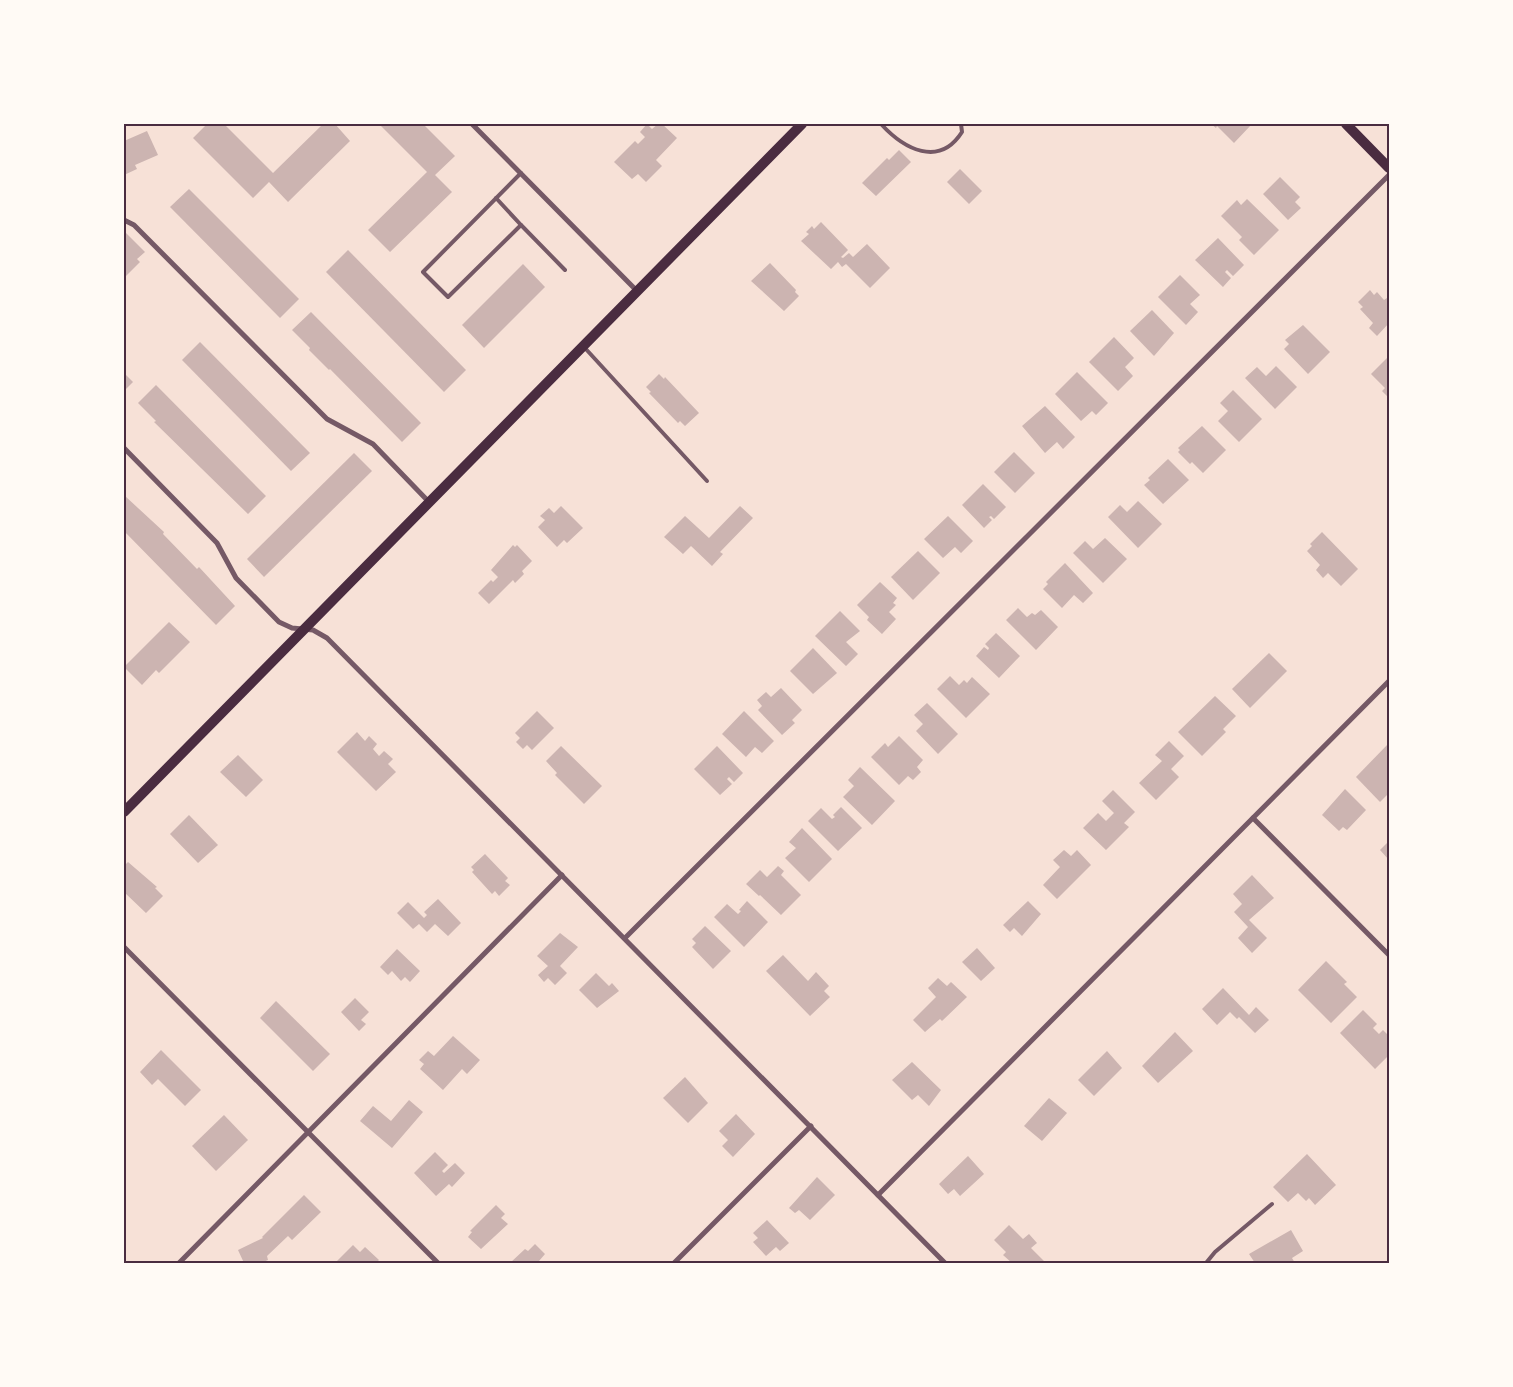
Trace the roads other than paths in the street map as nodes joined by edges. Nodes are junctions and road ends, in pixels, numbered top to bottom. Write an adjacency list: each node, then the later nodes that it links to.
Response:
1 (472, 124): 7 (street)
2 (802, 124): 13 (main road)
3 (881, 124): 4 (lane)
4 (961, 124)
5 (1346, 124): 6 (main road)
6 (1389, 168)
7 (521, 173): 9 (lane); 13 (street)
8 (1389, 175): 23 (street)
9 (496, 198): 11 (lane); 11 (lane)
10 (124, 220): 17 (street)
11 (521, 225): 12 (lane)
12 (565, 270)
13 (636, 290): 14 (main road)
14 (582, 345): 16 (lane); 17 (main road)
15 (124, 448): 18 (street)
16 (707, 481)
17 (428, 501): 18 (main road)
18 (303, 629): 20 (main road); 22 (street)
19 (1389, 681): 21 (street)
20 (124, 812)
21 (1253, 818): 25 (street); 28 (street)
22 (562, 874): 23 (street); 27 (street)
23 (625, 938): 26 (street)
24 (124, 947): 27 (street)
25 (1389, 955)
26 (811, 1126): 28 (street); 32 (street)
27 (310, 1133): 30 (street); 31 (street)
28 (878, 1195): 33 (street)
29 (1272, 1204): 34 (lane)
30 (179, 1263)
31 (438, 1263)
32 (674, 1263)
33 (945, 1263)
34 (1206, 1263)

